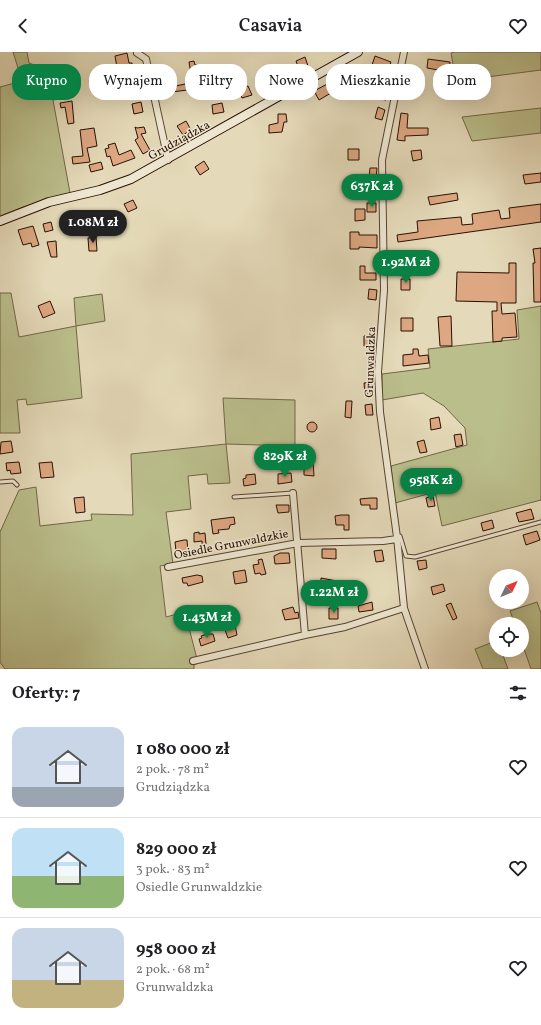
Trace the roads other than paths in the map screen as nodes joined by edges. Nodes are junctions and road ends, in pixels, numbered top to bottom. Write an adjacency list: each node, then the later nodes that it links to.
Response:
1 (358, 52): 4 (street, Grudziądzka)
2 (404, 52): 11 (street, Grunwaldzka)
3 (137, 53): 4 (street)
4 (168, 160): 5 (street, Grudziądzka)
5 (0, 221)
6 (0, 482): 7 (lane)
7 (17, 484)
8 (293, 493): 9 (lane); 12 (street, Osiedle Grunwaldzkie)
9 (234, 497)
10 (541, 522): 11 (lane)
11 (397, 538): 12 (street, Osiedle Grunwaldzkie); 14 (street, Grunwaldzka)
12 (298, 543): 13 (street, Osiedle Grunwaldzkie); 15 (street, Osiedle Grunwaldzkie)
13 (168, 567)
14 (404, 608): 15 (street); 17 (street, Grunwaldzka)
15 (305, 635): 16 (street)
16 (193, 661)
17 (425, 669)

